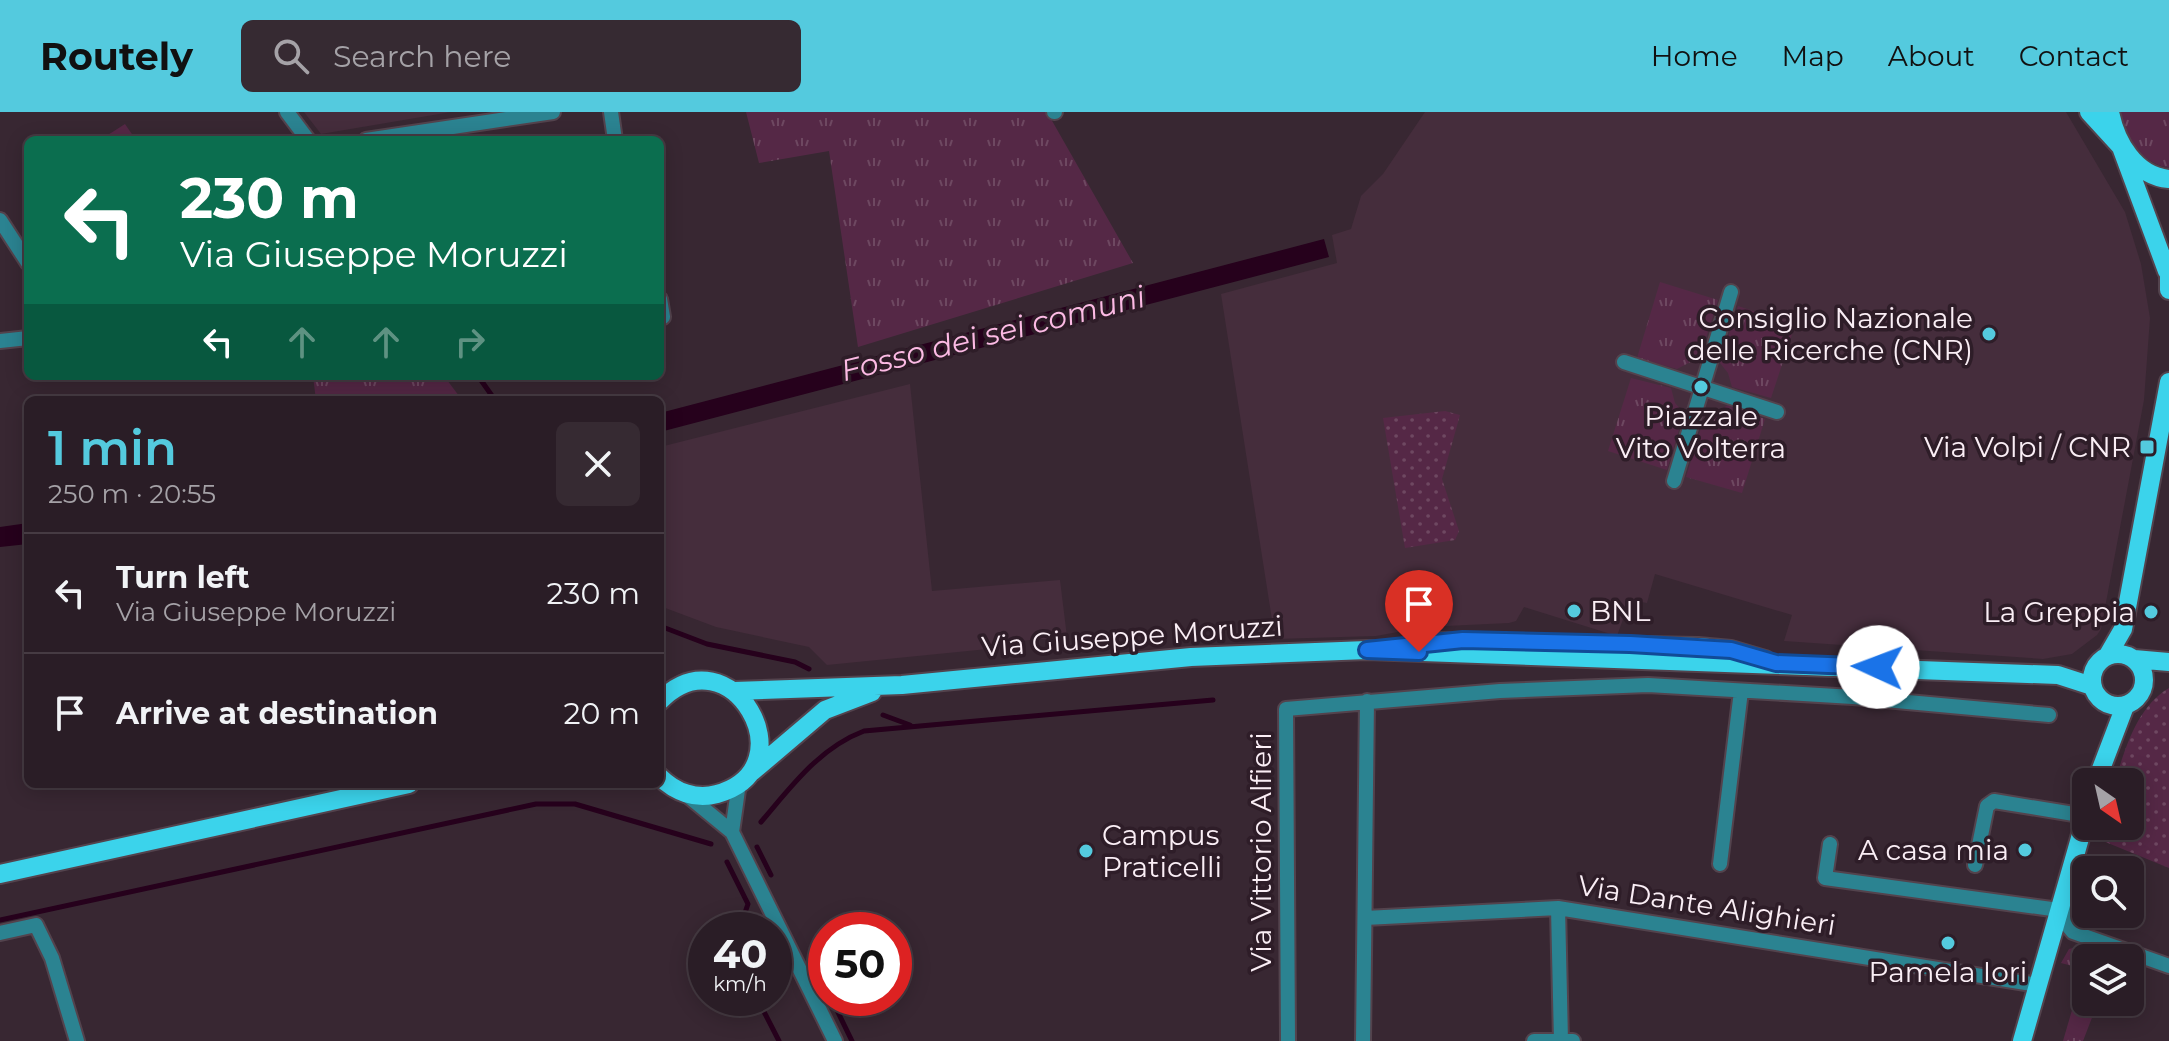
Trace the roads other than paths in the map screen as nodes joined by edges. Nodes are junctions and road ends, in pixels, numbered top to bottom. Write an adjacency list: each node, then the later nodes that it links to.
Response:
1 (287, 112): 7 (street)
2 (553, 112): 6 (street)
3 (611, 112): 9 (street)
4 (2089, 112): 10 (main road)
5 (2110, 112): 10 (main road)
6 (479, 117): 8 (street)
7 (305, 136)
8 (386, 136)
9 (614, 136)
10 (2121, 147): 11 (main road); 14 (main road)
11 (2169, 179)
12 (0, 220): 13 (street)
13 (24, 257)
14 (2168, 264): 15 (main road)
15 (2169, 290)
16 (1731, 292): 21 (street)
17 (24, 338): 18 (street)
18 (0, 341)
19 (1624, 362): 21 (street)
20 (2169, 382): 24 (main road)
21 (1702, 387): 22 (street); 23 (street)
22 (1777, 412)
23 (1674, 481)
24 (2123, 629): 25 (main road); 26 (main road)
25 (2132, 658): 26 (main road); 27 (main road); 30 (main road)
26 (2102, 660): 29 (main road, Via Giuseppe Moruzzi); 34 (main road)
27 (2169, 662)
28 (2169, 671): 30 (main road)
29 (2058, 675): 31 (main road, Via Giuseppe Moruzzi); 34 (main road, Via Giuseppe Moruzzi)
30 (2144, 683): 37 (main road)
31 (902, 685): 32 (main road, Via Giuseppe Moruzzi); 41 (main road, Via Giuseppe Moruzzi)
32 (734, 691): 35 (main road, Via Giuseppe Moruzzi); 41 (main road)
33 (1741, 691): 36 (street, Via Vittorio Alfieri); 38 (street, Via Vittorio Alfieri); 48 (street)
34 (2095, 692): 37 (main road); 39 (main road)
35 (664, 698)
36 (1367, 701): 53 (street); 60 (street, Via Vittorio Alfieri)
37 (2125, 706): 39 (main road)
38 (2049, 715)
39 (2106, 749): 40 (main road)
40 (2100, 768)
41 (741, 781): 42 (main road); 45 (street)
42 (668, 785): 45 (street)
43 (391, 788): 50 (main road)
44 (2072, 815): 49 (street)
45 (732, 832): 59 (street)
46 (2079, 840): 51 (main road)
47 (1830, 844): 51 (street)
48 (1720, 864)
49 (1975, 865)
50 (0, 874)
51 (2061, 902): 55 (street); 56 (main road)
52 (1558, 908): 53 (street, Via Dante Alighieri); 56 (street, Via Dante Alighieri); 57 (street)
53 (1365, 918): 61 (street)
54 (0, 933): 58 (street)
55 (2169, 966)
56 (2038, 985): 63 (main road)
57 (1565, 1040): 62 (street)
58 (77, 1041)
59 (835, 1041)
60 (1288, 1041)
61 (1363, 1041)
62 (1534, 1041)
63 (2022, 1041)

